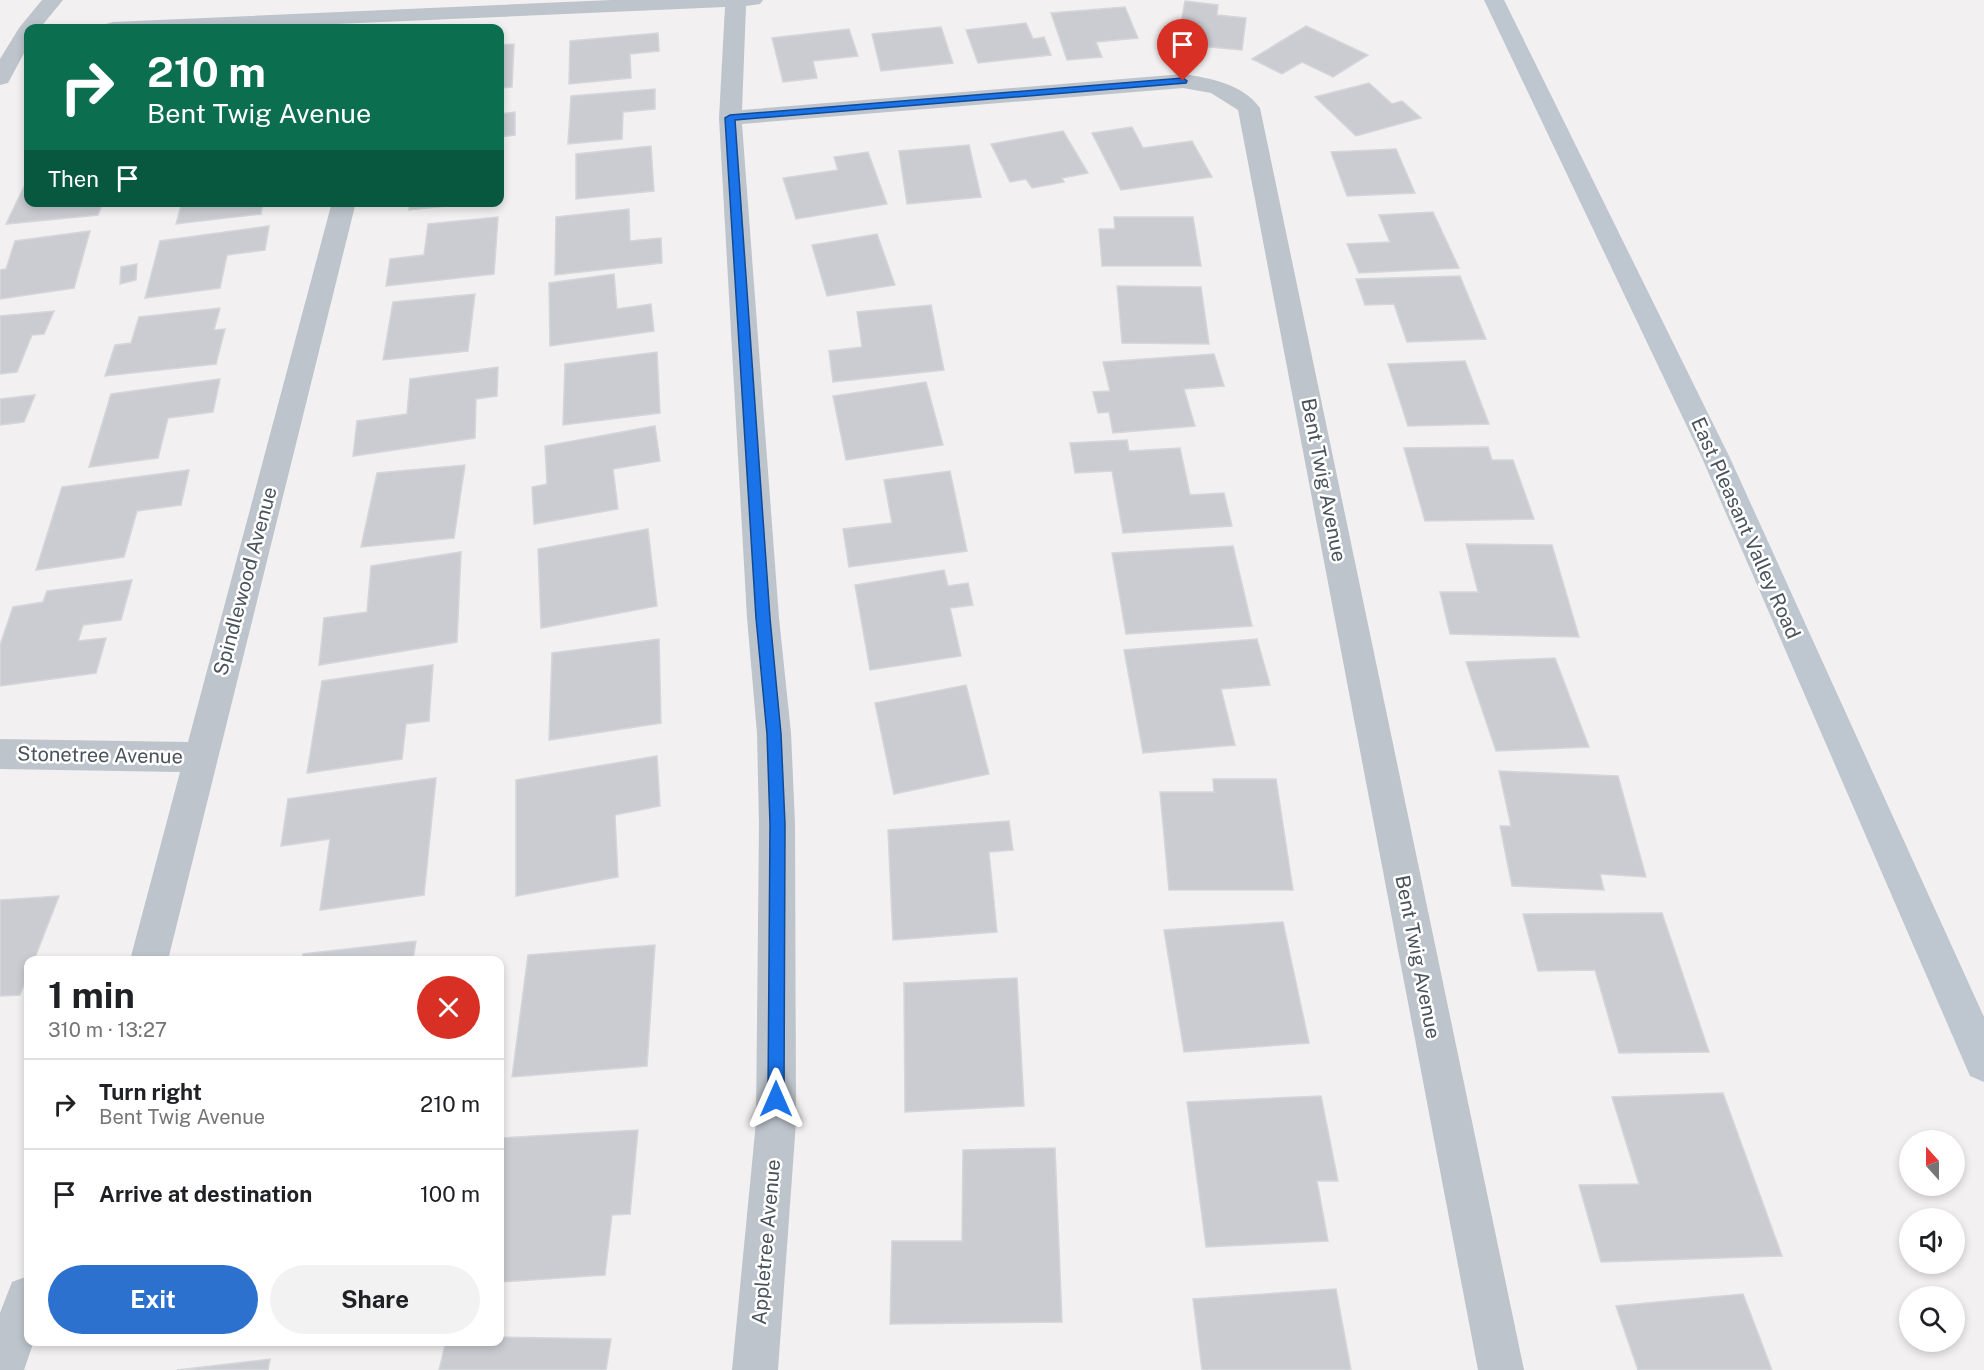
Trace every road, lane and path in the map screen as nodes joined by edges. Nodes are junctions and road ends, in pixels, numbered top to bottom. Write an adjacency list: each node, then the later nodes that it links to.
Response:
1 (53, 0): 5 (street)
2 (742, 0): 4 (street); 11 (street, Appletree Avenue)
3 (1494, 0): 16 (main road, East Pleasant Valley Road)
4 (394, 15): 6 (street)
5 (34, 24)
6 (199, 24)
7 (24, 32): 8 (street)
8 (0, 33)
9 (24, 37): 10 (street)
10 (0, 78)
11 (730, 118): 19 (street, Appletree Avenue); 20 (street, Bent Twig Avenue)
12 (343, 207): 14 (street, Spindlewood Avenue)
13 (0, 754): 14 (street, Stonetree Avenue)
14 (200, 757): 15 (street, Spindlewood Avenue)
15 (150, 956)
16 (1984, 1062)
17 (24, 1309): 18 (street)
18 (1, 1370)
19 (755, 1370)
20 (1501, 1370)

